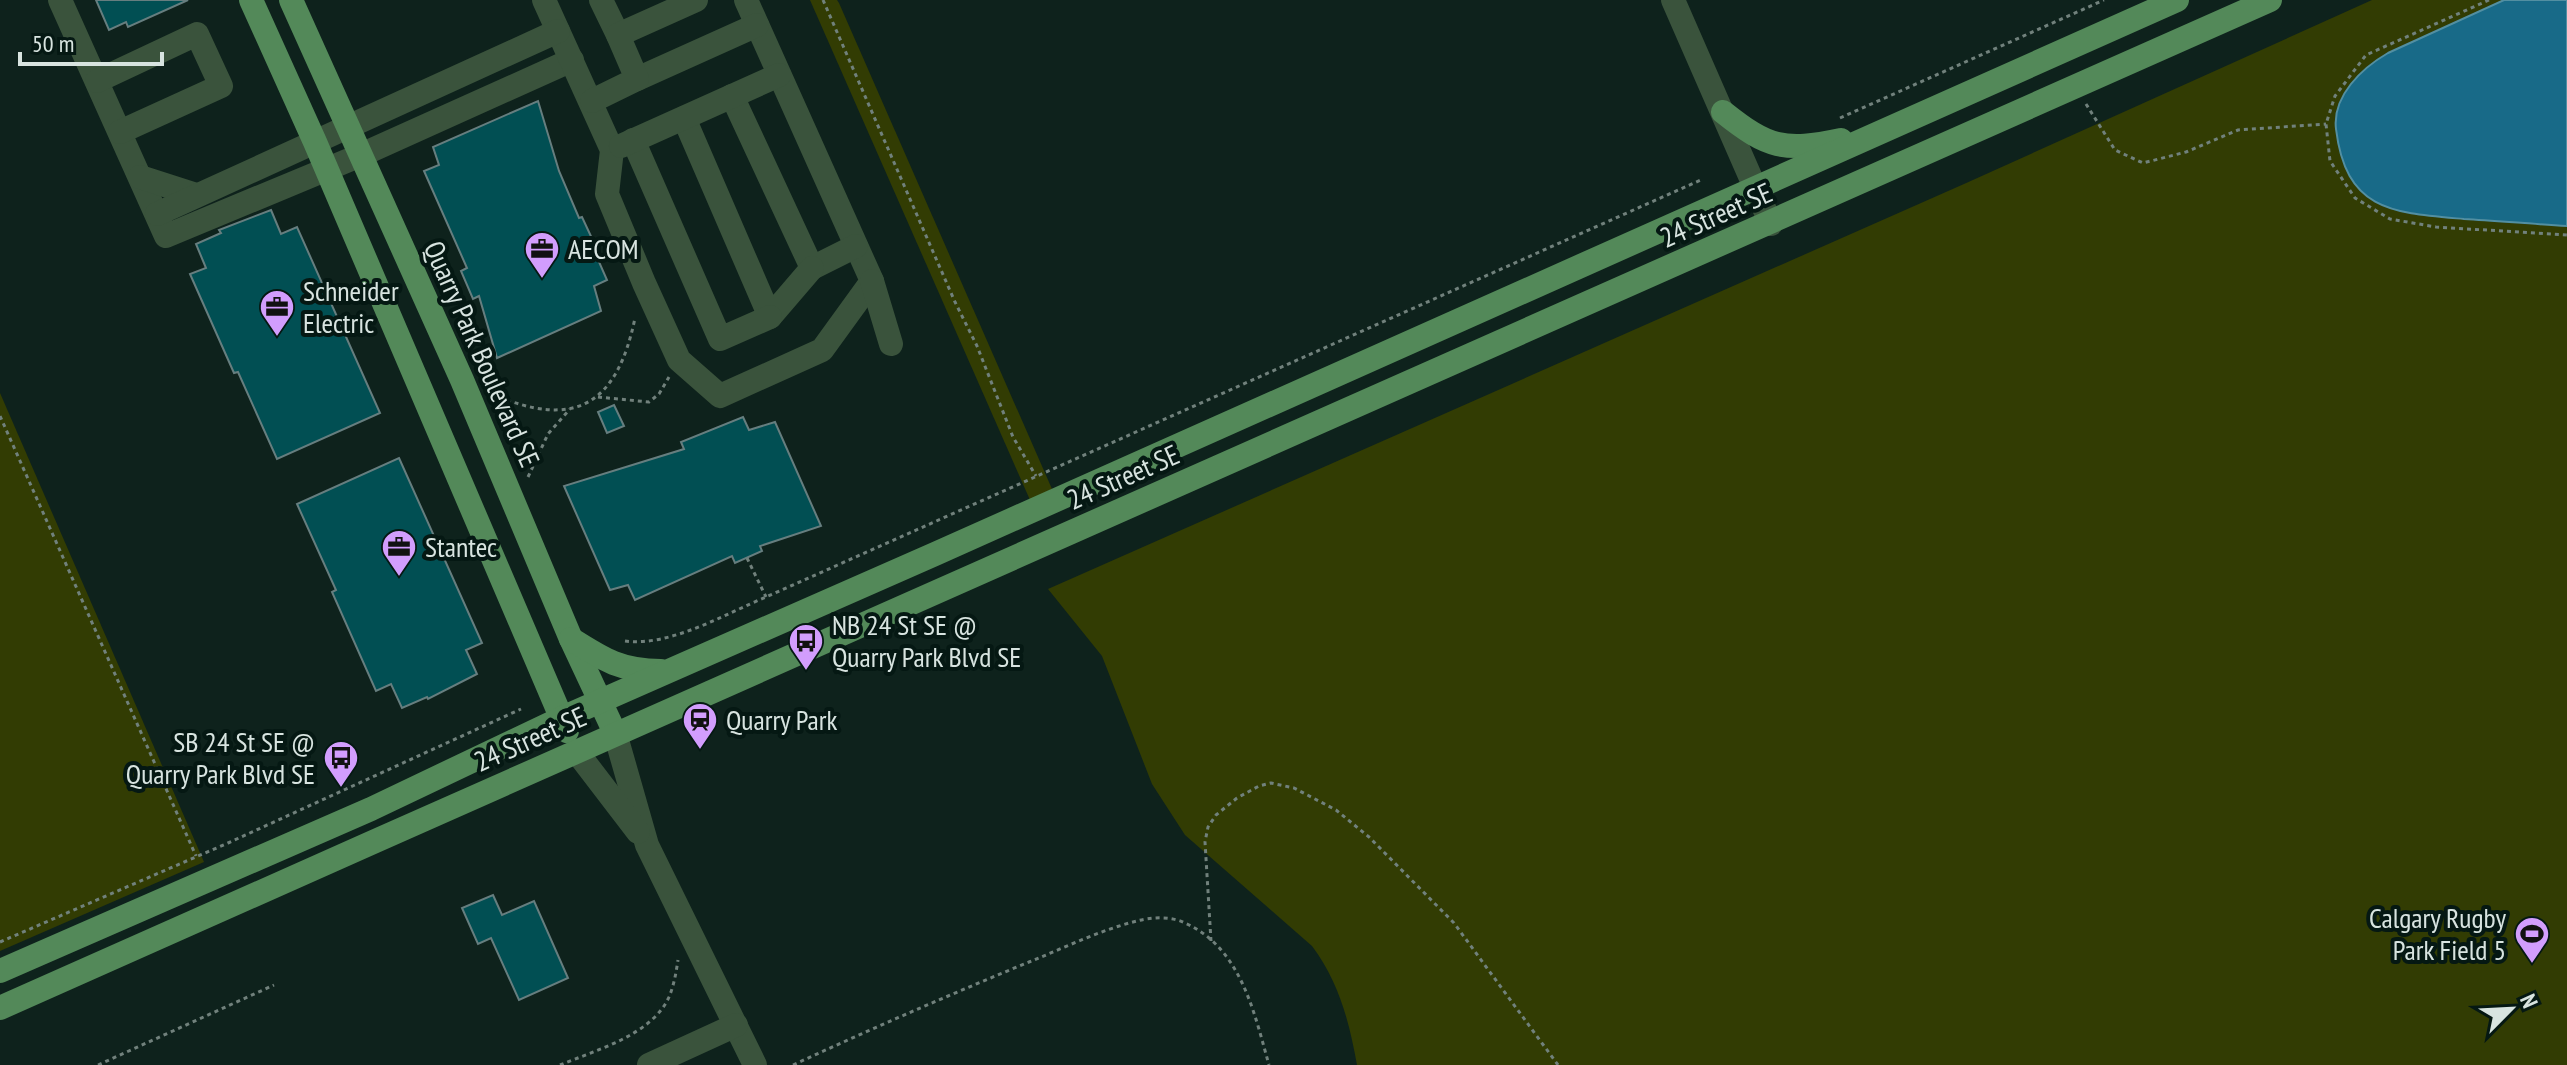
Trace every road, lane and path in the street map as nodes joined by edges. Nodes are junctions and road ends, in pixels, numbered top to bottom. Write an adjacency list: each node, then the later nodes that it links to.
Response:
1 (60, 0): 20 (street)
2 (251, 0): 31 (main road)
3 (291, 0): 28 (main road, Quarry Park Boulevard SE)
4 (544, 0): 15 (street)
5 (601, 0): 16 (street)
6 (696, 0): 16 (street)
7 (746, 0): 14 (street)
8 (823, 0): 53 (path)
9 (1673, 0): 24 (street)
10 (2104, 0): 26 (path)
11 (2177, 0): 30 (main road, 24 Street SE)
12 (2270, 0): 21 (main road, 24 Street SE)
13 (2489, 0): 27 (path)
14 (757, 25): 18 (street); 19 (street)
15 (558, 31): 17 (street); 28 (street)
16 (618, 35): 19 (street)
17 (572, 60): 23 (street); 33 (street)
18 (779, 75): 22 (street); 42 (street)
19 (637, 79): 23 (street)
20 (97, 81): 29 (street); 29 (street)
21 (2078, 86): 27 (path); 39 (main road, 24 Street SE)
22 (732, 96): 25 (street); 43 (street)
23 (592, 101): 32 (street)
24 (1723, 112): 30 (main road); 37 (street)
25 (684, 118): 32 (street); 46 (street)
26 (1830, 121)
27 (2326, 124): 41 (path)
28 (349, 128): 31 (street); 33 (main road, Quarry Park Boulevard SE)
29 (120, 132): 35 (street)
30 (1879, 133): 37 (main road, 24 Street SE)
31 (315, 142): 34 (main road); 38 (street)
32 (622, 145): 46 (street); 48 (street)
33 (361, 155): 34 (street); 57 (main road, Quarry Park Boulevard SE)
34 (327, 168): 40 (street); 62 (main road)
35 (140, 177): 38 (street); 40 (street)
36 (1703, 179): 53 (path)
37 (1756, 188): 39 (street); 59 (main road, 24 Street SE)
38 (196, 195): 40 (street)
39 (1771, 224): 63 (main road, 24 Street SE)
40 (162, 225)
41 (2567, 235)
42 (856, 246): 43 (street); 44 (street)
43 (812, 268): 46 (street)
44 (872, 281): 47 (street); 48 (street)
45 (636, 316): 50 (path)
46 (770, 317)
47 (891, 344)
48 (679, 360): 50 (path)
49 (491, 393): 51 (path)
50 (598, 397): 51 (path)
51 (570, 409): 54 (path)
52 (0, 416): 66 (path)
53 (1036, 476): 56 (path)
54 (528, 477)
55 (747, 558): 56 (path)
56 (766, 597): 58 (path)
57 (571, 639): 59 (main road); 60 (main road, Quarry Park Boulevard SE)
58 (625, 641)
59 (670, 671): 60 (main road, 24 Street SE)
60 (601, 701): 62 (main road, 24 Street SE); 63 (main road, Quarry Park Boulevard SE)
61 (521, 709): 66 (path)
62 (562, 718): 64 (main road); 70 (main road, 24 Street SE)
63 (615, 733): 64 (main road, 24 Street SE); 65 (street)
64 (576, 751): 65 (street); 72 (main road, 24 Street SE)
65 (647, 845): 73 (street)
66 (196, 856): 68 (path)
67 (1211, 941): 78 (path); 79 (path); 80 (path)
68 (0, 942)
69 (678, 960): 75 (path)
70 (0, 971)
71 (274, 985): 74 (path)
72 (0, 1008)
73 (736, 1025): 76 (street); 77 (street)
74 (98, 1065)
75 (560, 1065)
76 (649, 1065)
77 (755, 1065)
78 (793, 1065)
79 (1269, 1065)
80 (1558, 1065)

